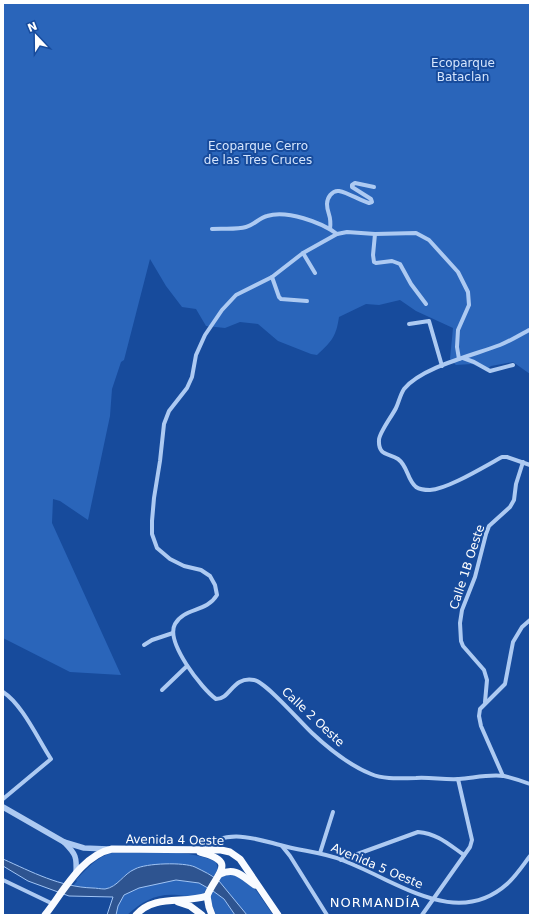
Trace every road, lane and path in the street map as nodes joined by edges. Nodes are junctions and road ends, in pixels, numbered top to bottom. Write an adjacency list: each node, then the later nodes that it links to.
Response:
1 (374, 186): 3 (street)
2 (212, 229): 3 (street)
3 (330, 229): 4 (street)
4 (337, 234): 5 (street); 6 (street)
5 (375, 234): 10 (street); 13 (street)
6 (303, 253): 7 (street); 8 (street)
7 (314, 273)
8 (272, 277): 9 (street); 19 (street)
9 (306, 301)
10 (426, 304)
11 (409, 324): 15 (street)
12 (529, 330): 13 (street)
13 (461, 358): 14 (street); 15 (street)
14 (513, 365)
15 (442, 366): 16 (street)
16 (523, 462): 17 (street); 24 (street, Calle 1B Oeste)
17 (530, 465)
18 (530, 620): 24 (street)
19 (173, 634): 20 (street); 21 (street, Calle 2 Oeste)
20 (144, 645)
21 (187, 666): 22 (street); 26 (street, Calle 2 Oeste)
22 (162, 690)
23 (3, 692): 28 (street)
24 (485, 702): 25 (street, Calle 1B Oeste)
25 (503, 776): 26 (street, Calle 2 Oeste); 27 (street, Calle 2 Oeste)
26 (458, 779): 37 (street)
27 (530, 784)
28 (3, 800)
29 (3, 807): 31 (street, Avenida 4 Oeste)
30 (333, 812): 36 (street)
31 (64, 842): 33 (street, Avenida 4 Oeste); 41 (street, Avenida 4 Oeste)
32 (282, 846): 35 (street, Avenida 5 Oeste); 36 (street, Avenida 5 Oeste); 53 (street)
33 (112, 849): 34 (main road, Avenida 4 Oeste); 41 (main road, Avenida 4 Oeste)
34 (188, 850): 35 (main road, Avenida 4 Oeste); 40 (main road)
35 (202, 850): 43 (main road, Avenida 4 Oeste)
36 (320, 853): 39 (street, Avenida 5 Oeste)
37 (464, 855): 39 (street); 45 (street)
38 (530, 856): 45 (street, Avenida 5 Oeste)
39 (340, 860): 45 (street, Avenida 5 Oeste)
40 (219, 875): 43 (main road); 44 (main road)
41 (74, 876): 46 (main road, Avenida 4 Oeste)
42 (3, 880): 46 (street)
43 (259, 887): 52 (main road, Avenida 4 Oeste)
44 (208, 894): 47 (main road); 51 (main road)
45 (433, 900): 54 (street)
46 (56, 901): 48 (main road, Avenida 4 Oeste)
47 (172, 901): 49 (main road); 50 (main road)
48 (45, 915)
49 (136, 915)
50 (202, 915)
51 (212, 915)
52 (278, 915)
53 (327, 915)
54 (422, 915)

